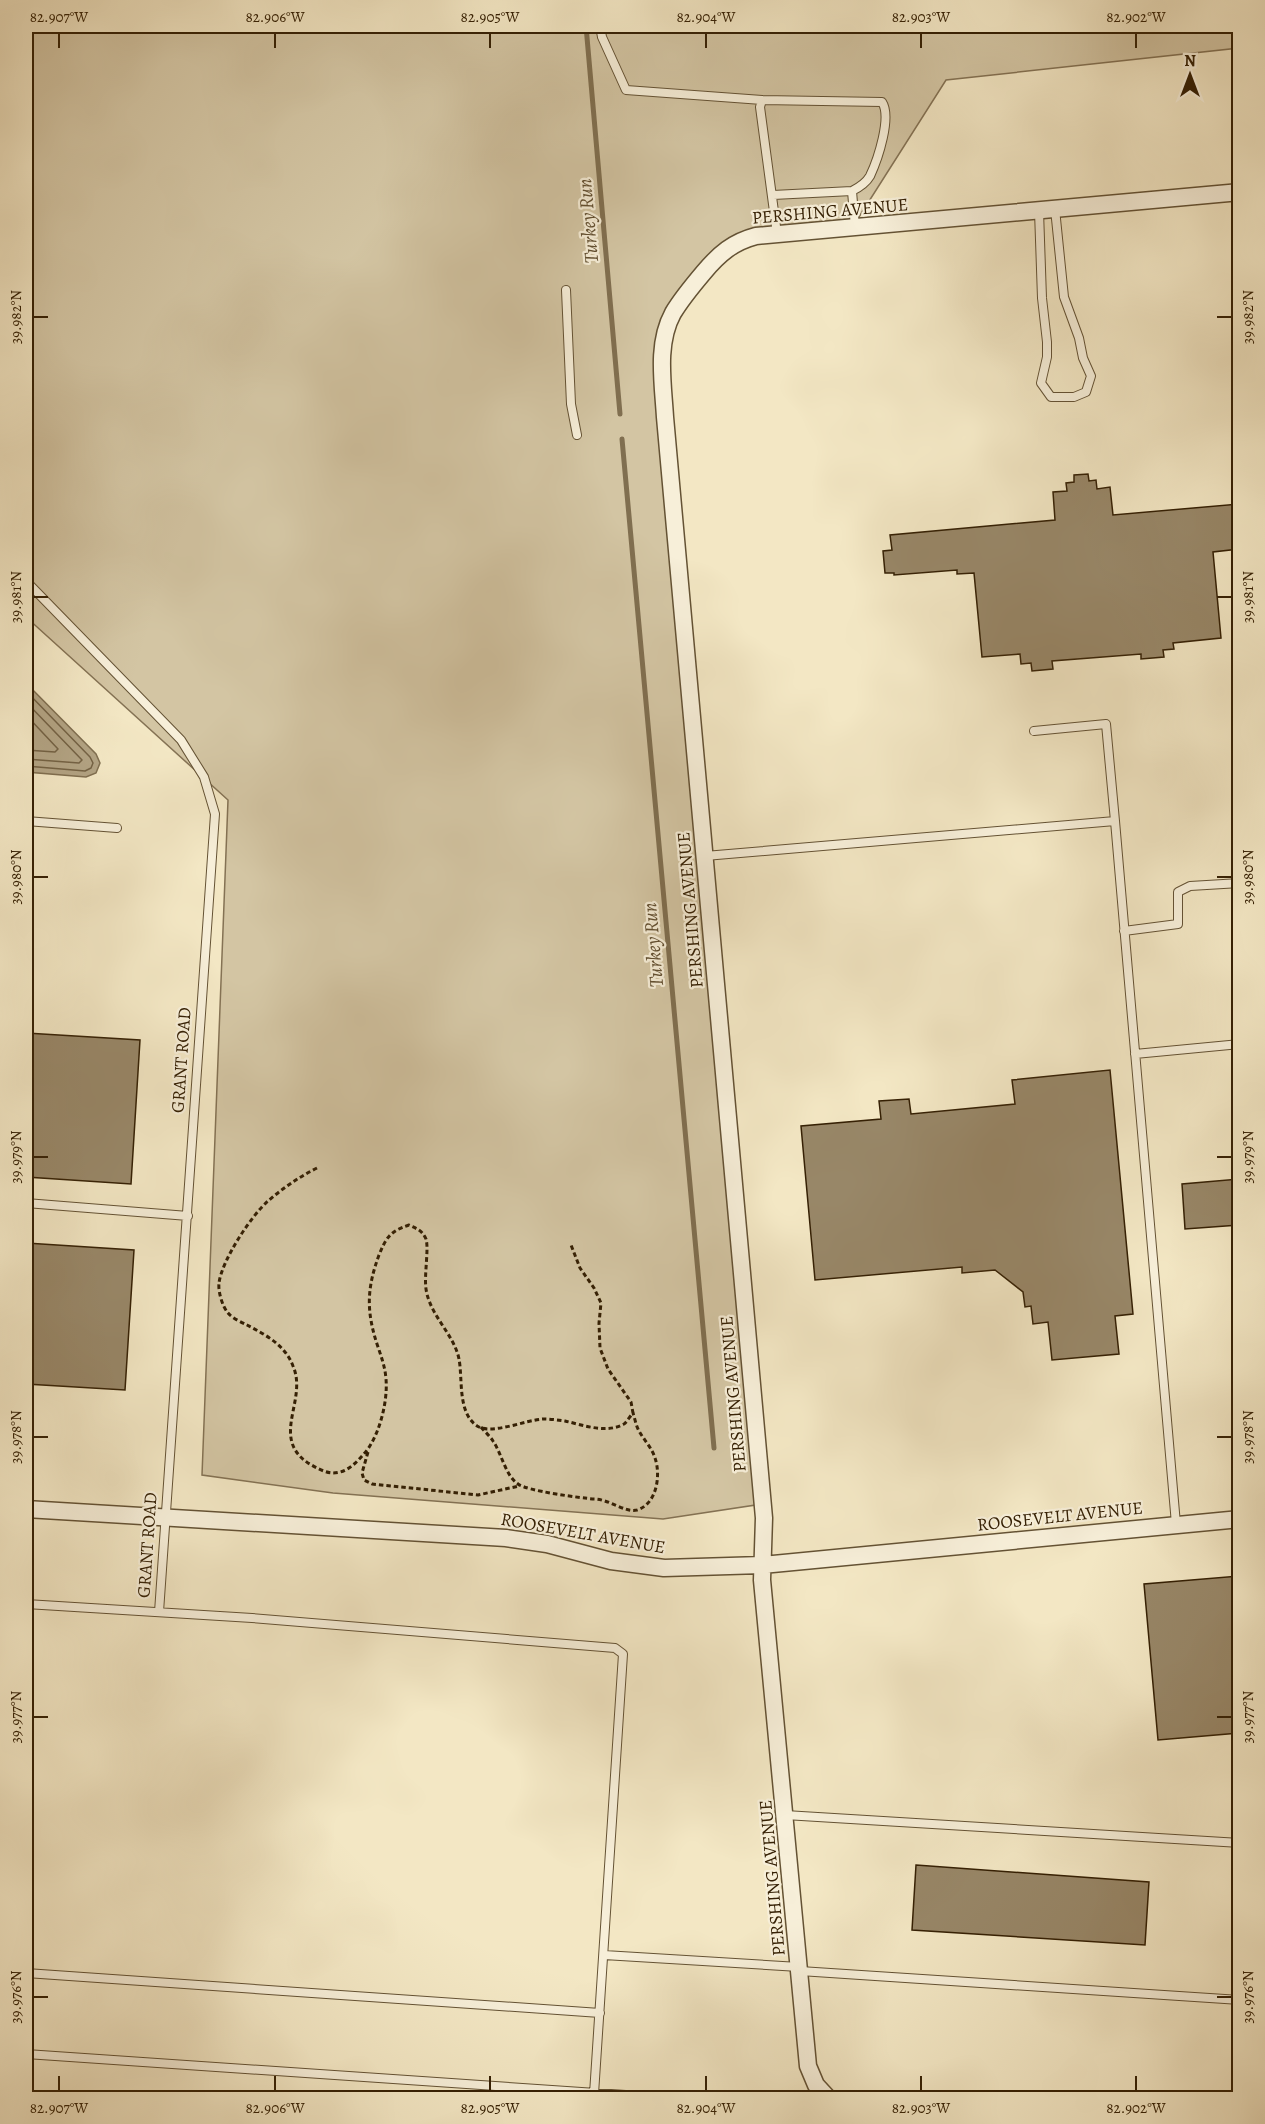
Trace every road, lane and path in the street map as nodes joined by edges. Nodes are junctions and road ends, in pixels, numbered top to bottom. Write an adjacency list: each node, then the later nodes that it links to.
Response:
1 (600, 26): 2 (lane)
2 (762, 100): 3 (lane); 5 (lane)
3 (852, 191): 5 (lane); 7 (lane)
4 (1239, 192): 6 (street, PERSHING AVENUE)
5 (773, 195): 8 (lane)
6 (1047, 210): 6 (lane); 7 (street, PERSHING AVENUE)
7 (855, 227): 8 (street, PERSHING AVENUE)
8 (777, 234): 16 (street, PERSHING AVENUE)
9 (566, 290): 10 (lane)
10 (577, 435)
11 (26, 581): 23 (lane, GRANT ROAD)
12 (1034, 731): 14 (lane)
13 (26, 821): 15 (lane)
14 (1115, 821): 16 (lane); 18 (lane)
15 (117, 828)
16 (705, 856): 33 (street, PERSHING AVENUE)
17 (1239, 883): 18 (lane)
18 (1124, 931): 20 (lane)
19 (1239, 1044): 20 (lane)
20 (1135, 1054): 32 (lane)
21 (317, 1168): 27 (path)
22 (26, 1203): 23 (lane)
23 (188, 1216): 30 (lane, GRANT ROAD)
24 (571, 1245): 25 (path)
25 (633, 1413): 26 (path); 28 (path)
26 (481, 1428): 27 (path); 28 (path)
27 (368, 1450): 28 (path)
28 (519, 1486)
29 (26, 1509): 30 (street, ROOSEVELT AVENUE)
30 (165, 1518): 33 (street, ROOSEVELT AVENUE); 35 (lane, GRANT ROAD)
31 (1239, 1519): 32 (street, ROOSEVELT AVENUE)
32 (1176, 1524): 33 (street, ROOSEVELT AVENUE)
33 (762, 1565): 36 (street, PERSHING AVENUE)
34 (26, 1604): 35 (lane)
35 (159, 1612): 38 (lane)
36 (785, 1815): 37 (lane); 39 (street, PERSHING AVENUE)
37 (1239, 1843)
38 (604, 1955): 39 (lane); 42 (lane)
39 (799, 1969): 41 (lane); 46 (street, PERSHING AVENUE)
40 (26, 1973): 42 (lane)
41 (1239, 2000)
42 (600, 2013): 44 (lane)
43 (26, 2054): 44 (lane)
44 (594, 2094): 45 (lane)
45 (670, 2098)
46 (828, 2098)

